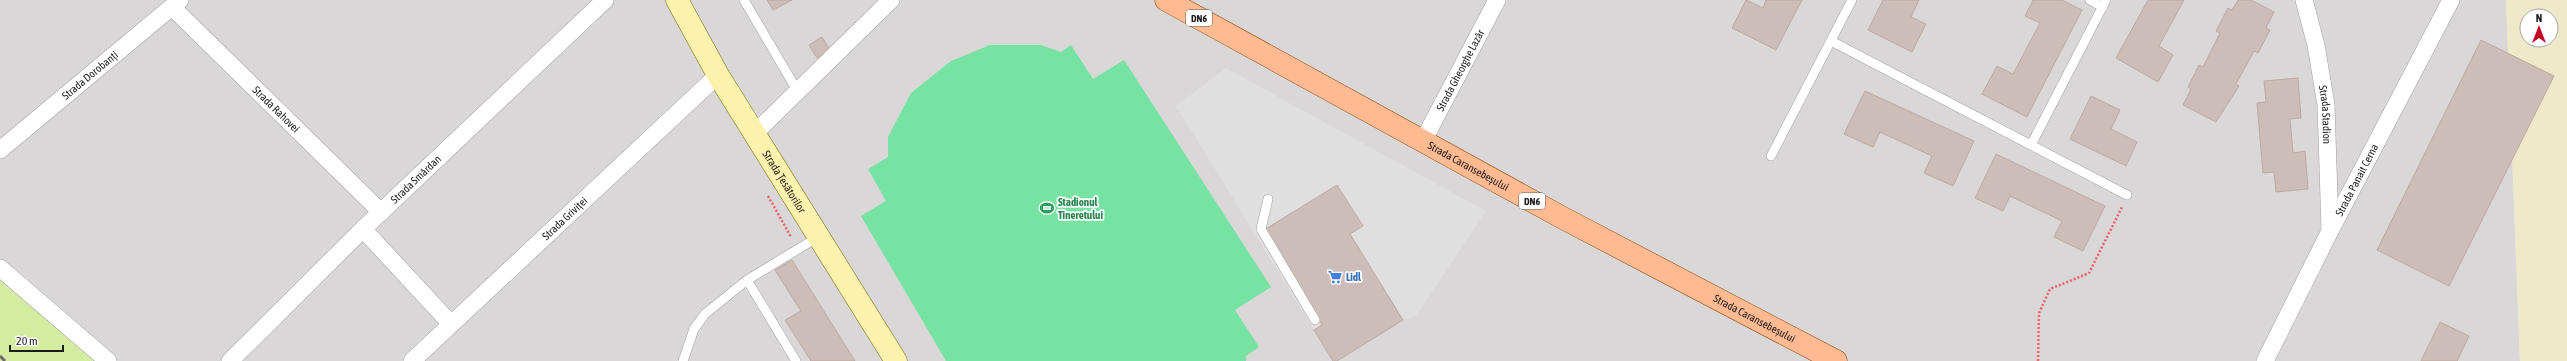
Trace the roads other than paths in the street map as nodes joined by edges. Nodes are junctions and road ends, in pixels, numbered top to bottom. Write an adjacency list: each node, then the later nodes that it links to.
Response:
1 (605, 0): 23 (street, Strada Smârdan)
2 (677, 0): 14 (main road, Strada Țesătorilor)
3 (744, 0): 15 (lane)
4 (892, 0): 15 (street)
5 (1166, 0): 17 (main road, Strada Caransebeșului / DN6)
6 (1497, 0): 17 (street, Strada Gheorghe Lazăr)
7 (1852, 0): 13 (lane)
8 (2090, 0): 12 (lane)
9 (2304, 0): 25 (street, Strada Stadion)
10 (2451, 0): 25 (street, Strada Panait Cerna)
11 (176, 3): 19 (street, Strada Dorobanți); 23 (street, Strada Rahovei)
12 (2105, 3): 18 (lane)
13 (1831, 41): 18 (lane); 20 (lane)
14 (718, 75): 16 (main road, Strada Țesătorilor); 30 (street, Strada Griviței)
15 (798, 92): 16 (street)
16 (754, 134): 26 (main road, Strada Țesătorilor)
17 (1423, 141): 37 (main road, Strada Caransebeșului / DN6)
18 (2031, 145): 21 (lane)
19 (0, 150)
20 (1771, 156)
21 (2127, 195)
22 (1268, 199): 29 (lane)
23 (381, 212): 24 (street, Strada Smârdan)
24 (363, 229): 30 (street); 32 (street, Strada Smârdan)
25 (2330, 231): 38 (street, Strada Panait Cerna)
26 (818, 236): 28 (lane); 36 (main road, Strada Țesătorilor)
27 (0, 268): 31 (street)
28 (747, 280): 34 (lane); 35 (lane)
29 (1315, 320)
30 (451, 324): 33 (street, Strada Griviței)
31 (108, 361)
32 (230, 361)
33 (412, 361)
34 (683, 361)
35 (796, 361)
36 (896, 361)
37 (1836, 361)
38 (2265, 361)

